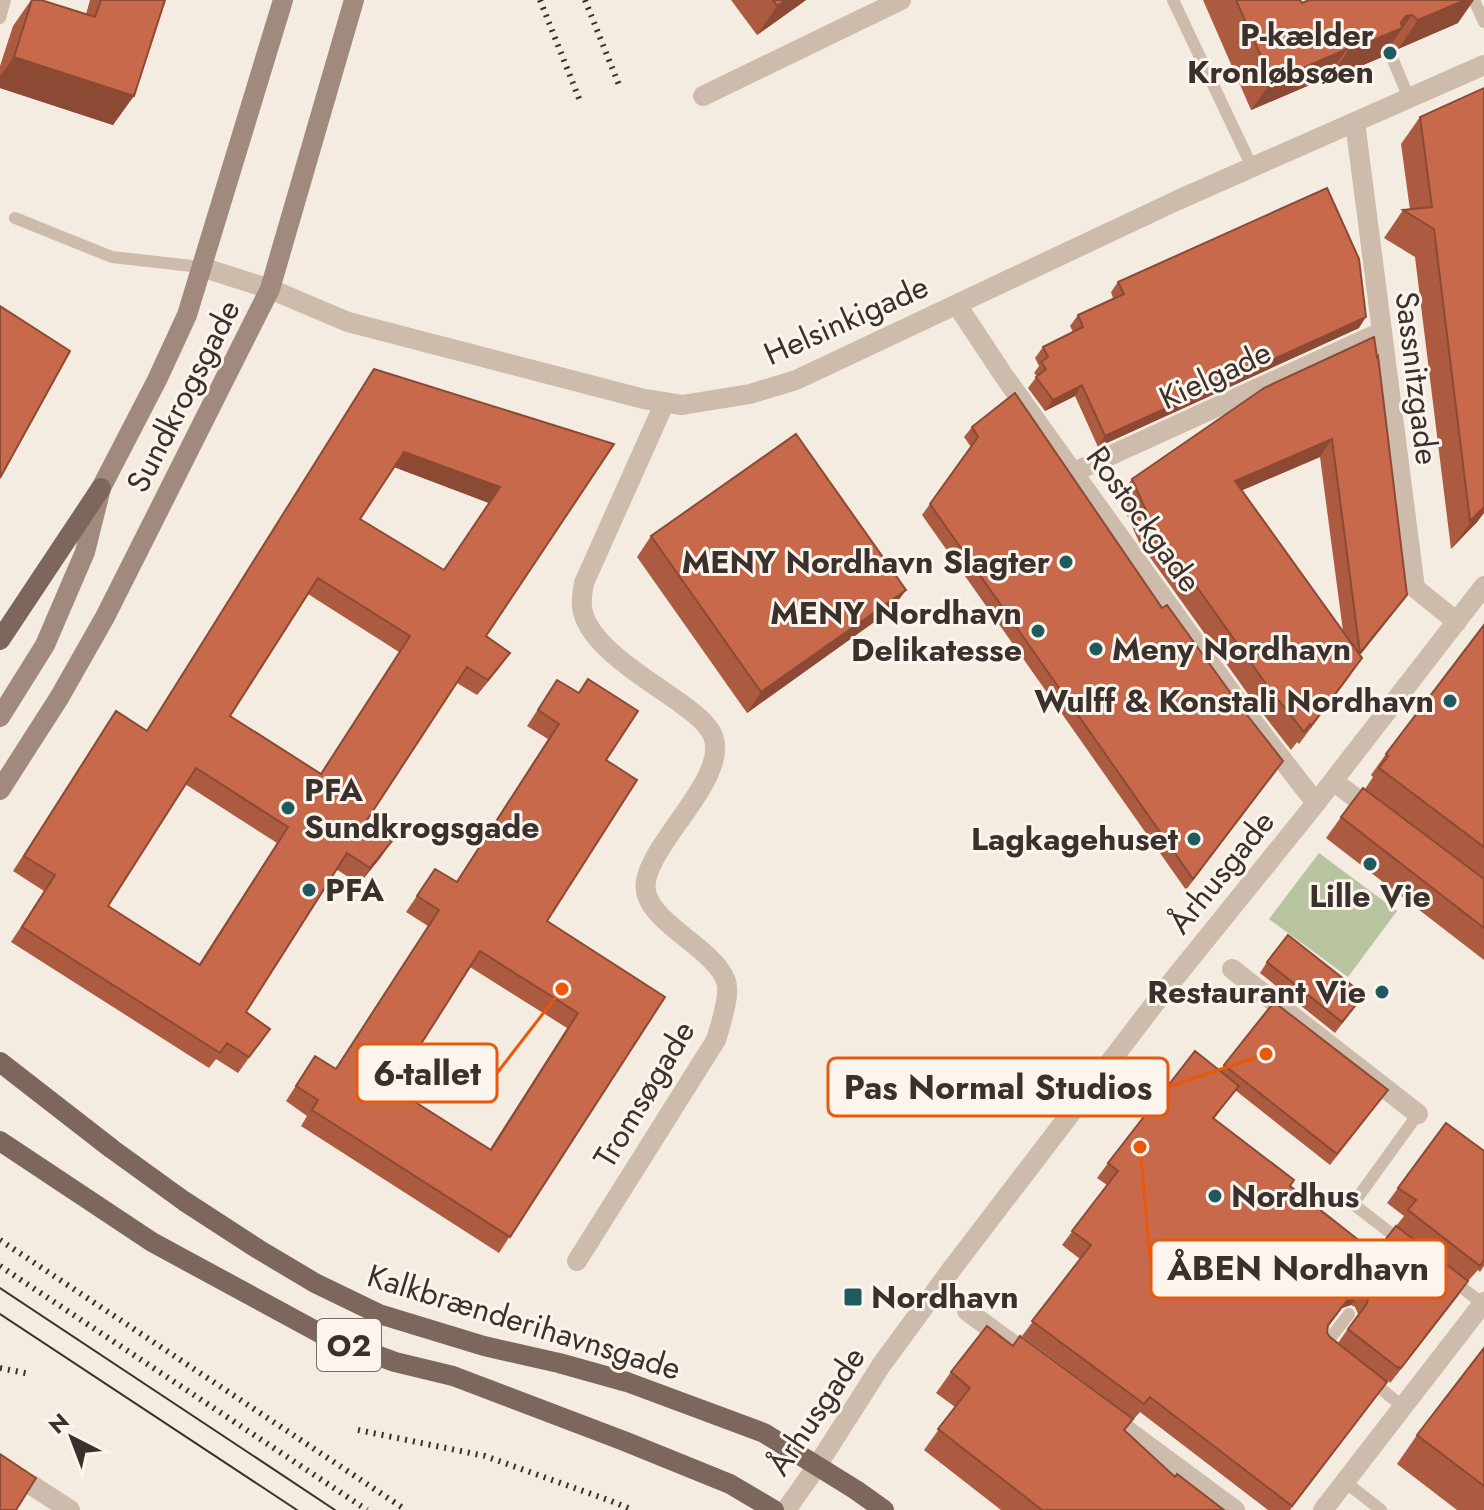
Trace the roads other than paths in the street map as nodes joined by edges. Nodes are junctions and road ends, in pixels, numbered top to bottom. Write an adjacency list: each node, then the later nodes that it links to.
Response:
1 (5, 0): 7 (lane)
2 (283, 0): 16 (street, Sundkrogsgade)
3 (354, 0): 17 (street, Sundkrogsgade)
4 (901, 0): 11 (street)
5 (1173, 0): 14 (lane)
6 (1474, 0): 8 (lane)
7 (0, 18)
8 (1484, 22)
9 (1390, 53): 12 (lane)
10 (1484, 65): 12 (street, Helsinkigade)
11 (703, 96)
12 (1409, 98): 13 (street, Helsinkigade)
13 (1355, 122): 14 (street, Helsinkigade); 19 (street, Sassnitzgade)
14 (1252, 167): 18 (street, Helsinkigade)
15 (15, 218): 16 (lane)
16 (201, 267): 17 (street, Helsinkigade); 22 (street, Sundkrogsgade)
17 (270, 289): 20 (street, Helsinkigade); 28 (street, Sundkrogsgade)
18 (957, 305): 20 (street, Helsinkigade); 21 (street, Rostockgade)
19 (1381, 332): 21 (street, Kielgade); 24 (street, Sassnitzgade)
20 (665, 402): 36 (street, Tromsøgade)
21 (1074, 472): 29 (street, Rostockgade)
22 (101, 488): 25 (main road); 26 (street, Sundkrogsgade)
23 (1480, 599): 24 (street, Århusgade)
24 (1457, 622): 27 (street, Århusgade)
25 (0, 640)
26 (0, 717)
27 (1333, 781): 29 (street, Århusgade); 30 (street)
28 (0, 790)
29 (1316, 803): 46 (street, Århusgade)
30 (1390, 824)
31 (1232, 969): 33 (street)
32 (0, 1062): 46 (main road, Kalkbrænderihavnsgade / O2)
33 (1418, 1114): 35 (lane)
34 (0, 1141): 50 (main road, O2)
35 (1412, 1250)
36 (577, 1261)
37 (1436, 1268): 38 (lane)
38 (1484, 1303): 45 (street)
39 (967, 1311): 43 (street)
40 (1349, 1314): 41 (lane)
41 (1336, 1354)
42 (1358, 1371): 45 (lane)
43 (1057, 1377)
44 (1095, 1406): 53 (street)
45 (1402, 1406): 48 (street)
46 (817, 1466): 51 (street, Århusgade); 52 (main road, Kalkbrænderihavnsgade / O2)
47 (0, 1471): 49 (street)
48 (1344, 1481): 54 (street); 55 (lane)
49 (70, 1510)
50 (774, 1510)
51 (786, 1510)
52 (884, 1510)
53 (1235, 1510)
54 (1323, 1510)
55 (1381, 1510)

